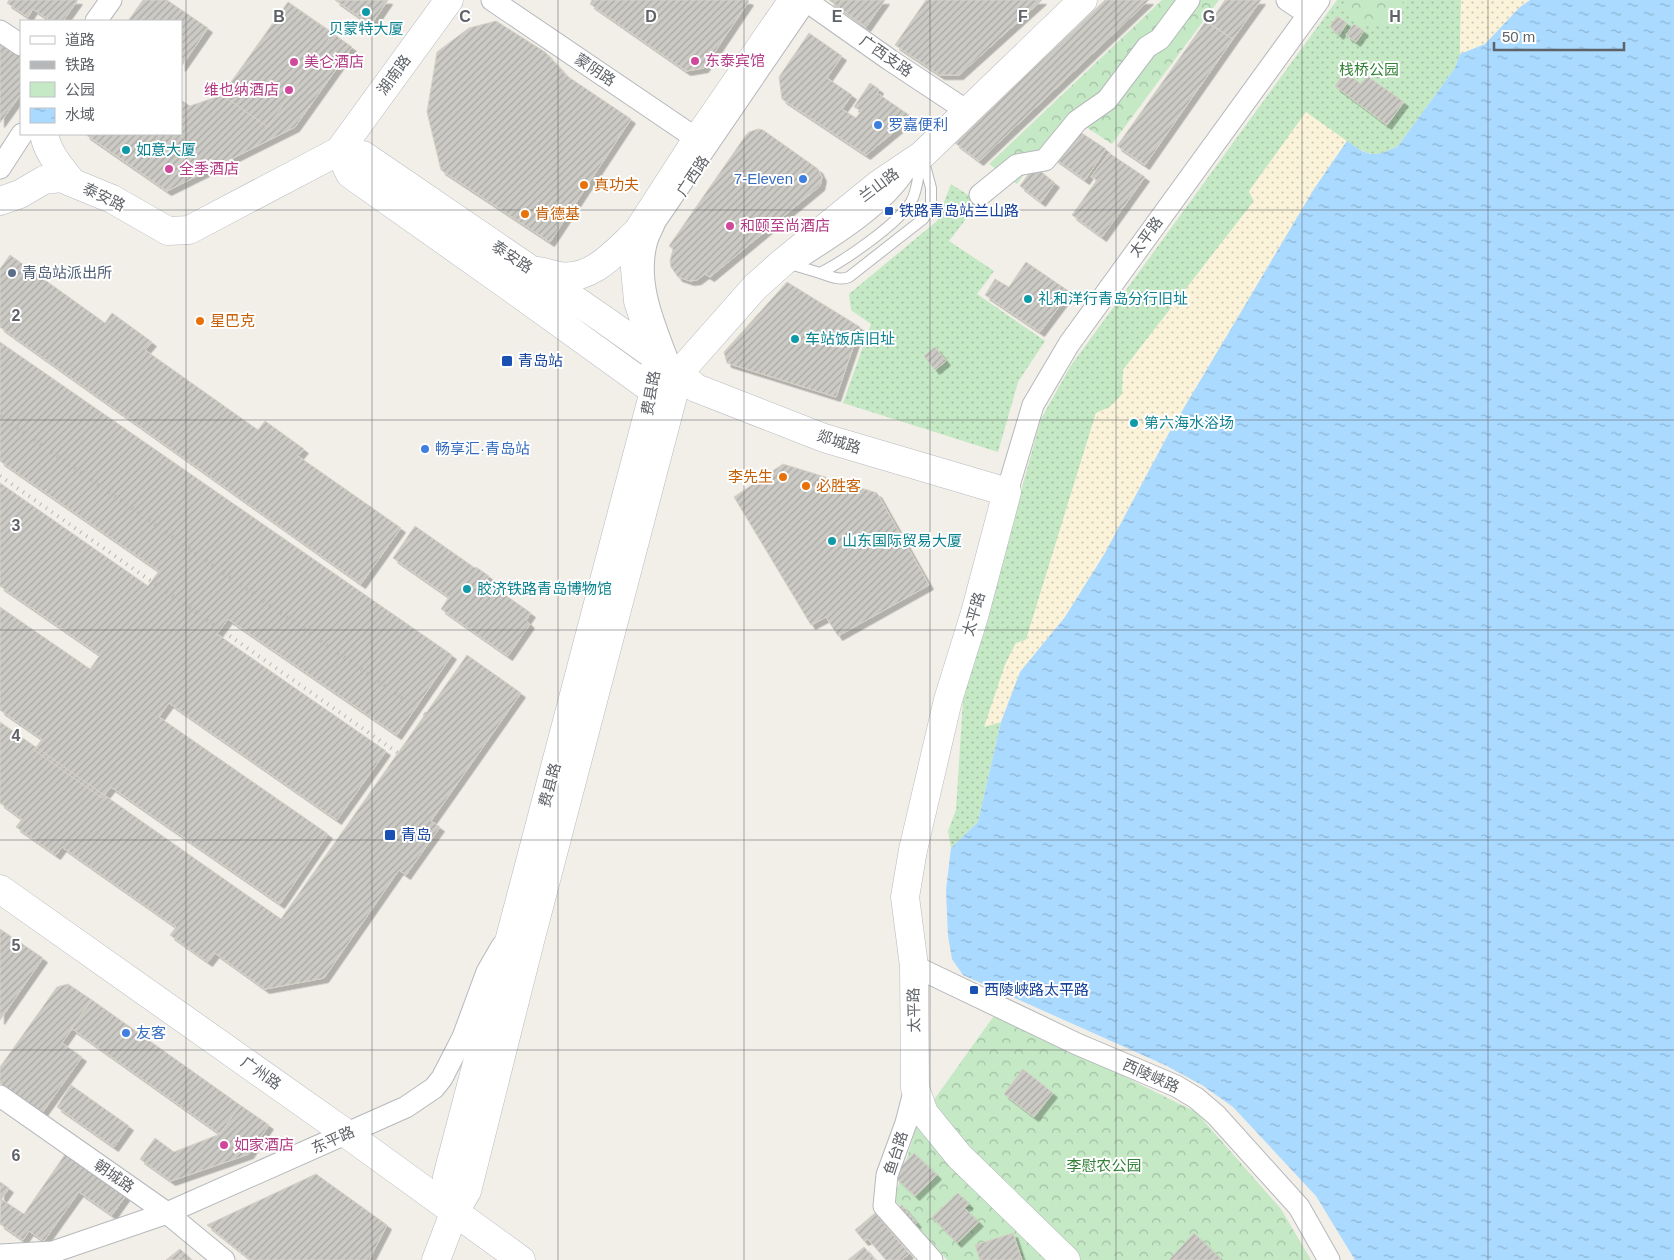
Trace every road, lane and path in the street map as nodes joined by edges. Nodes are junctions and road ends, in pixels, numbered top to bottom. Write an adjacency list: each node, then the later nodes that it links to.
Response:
1 (111, 0): 9 (street)
2 (449, 0): 16 (main road, 湖南路)
3 (492, 0): 15 (street, 蒙阴路)
4 (1083, 0): 12 (main road, 兰山路)
5 (1189, 0): 20 (street)
6 (1287, 0): 8 (street)
7 (806, 1): 12 (street, 广西支路); 15 (main road, 广西路); 27 (lane, 广西路)
8 (1314, 7): 29 (street, 太平路)
9 (97, 20)
10 (0, 31): 11 (street)
11 (20, 44)
12 (967, 111): 17 (main road, 兰山路)
13 (21, 135): 18 (street)
14 (44, 135): 19 (main road)
15 (697, 139): 22 (main road, 广西路)
16 (339, 151): 19 (main road, 泰安路); 24 (main road, 泰安路); 28 (main road, 泰安路)
17 (922, 155): 23 (main road, 兰山路); 25 (lane); 25 (lane)
18 (0, 168)
19 (72, 182): 21 (main road, 泰安路)
20 (980, 195)
21 (0, 201)
22 (637, 232): 24 (main road); 26 (main road, 广西路)
23 (790, 264): 25 (lane); 27 (main road, 兰山路)
24 (529, 269): 26 (main road, 泰安路)
25 (820, 272)
26 (656, 357): 27 (main road, 泰安路); 28 (main road, 费县路)
27 (680, 373): 28 (main road); 29 (main road, 郯城路); 39 (main road, 费县路)
28 (654, 391): 31 (main road, 费县路)
29 (1006, 492): 32 (main road, 太平路)
30 (0, 889): 34 (main road, 广州路)
31 (513, 926): 37 (street, 东平路); 39 (main road, 费县路)
32 (914, 966): 35 (main road, 太平路); 46 (street, 西陵峡路)
33 (176, 1000): 34 (lane)
34 (208, 1036): 37 (main road, 广州路)
35 (915, 1088): 44 (street, 鱼台路); 45 (main road, 太平路)
36 (0, 1096): 38 (street, 朝城路)
37 (347, 1134): 38 (street, 东平路); 39 (main road, 广州路)
38 (167, 1213): 40 (street, 东平路); 41 (street, 朝城路)
39 (454, 1213): 42 (main road, 费县路); 43 (main road, 广州路)
40 (7, 1254)
41 (224, 1260)
42 (436, 1260)
43 (521, 1260)
44 (932, 1260)
45 (1066, 1260)
46 (1329, 1260)

